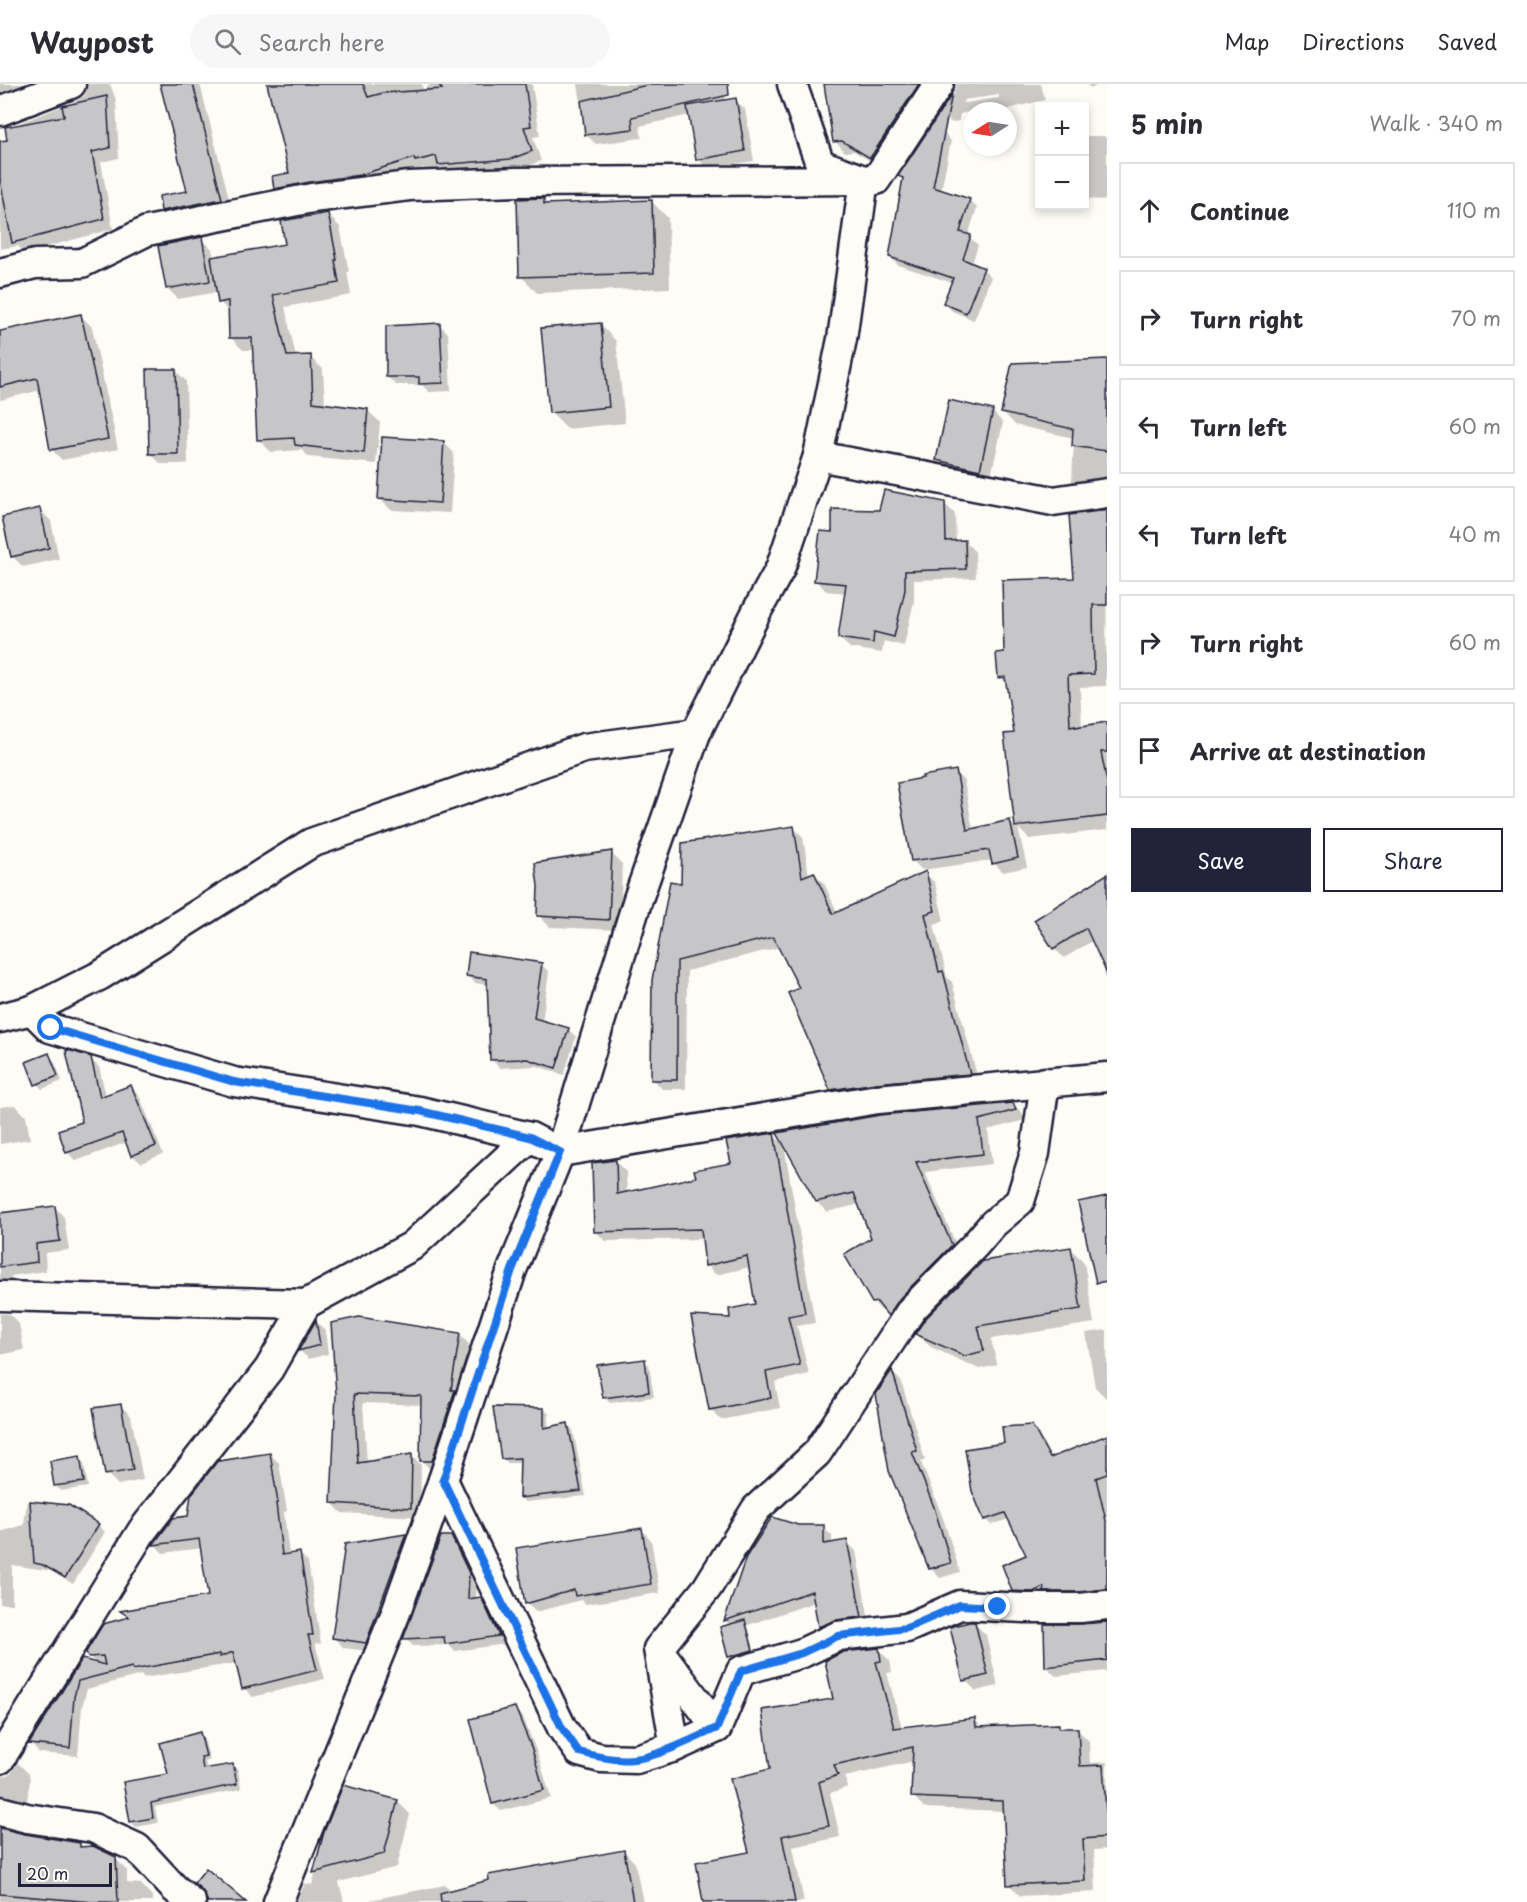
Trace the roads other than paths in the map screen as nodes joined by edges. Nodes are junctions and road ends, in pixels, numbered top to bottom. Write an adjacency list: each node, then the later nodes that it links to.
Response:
1 (71, 84): 4 (street)
2 (792, 84): 5 (street)
3 (939, 84): 5 (street)
4 (0, 111)
5 (864, 180): 6 (street); 7 (street)
6 (0, 273)
7 (818, 456): 8 (street); 9 (street)
8 (1107, 493)
9 (696, 732): 10 (street); 15 (street)
10 (32, 1010): 11 (street); 14 (street)
11 (0, 1018)
12 (1107, 1077): 13 (street)
13 (1045, 1082): 15 (street); 20 (street)
14 (530, 1137): 15 (street); 17 (street)
15 (560, 1152): 18 (street)
16 (0, 1296): 17 (street)
17 (306, 1304): 23 (street)
18 (443, 1480): 22 (street); 26 (street)
19 (1107, 1605): 21 (street)
20 (658, 1649): 21 (street); 22 (street)
21 (717, 1728): 22 (street)
22 (675, 1747)
23 (0, 1759)
24 (0, 1811): 25 (street)
25 (191, 1902)
26 (278, 1902)

